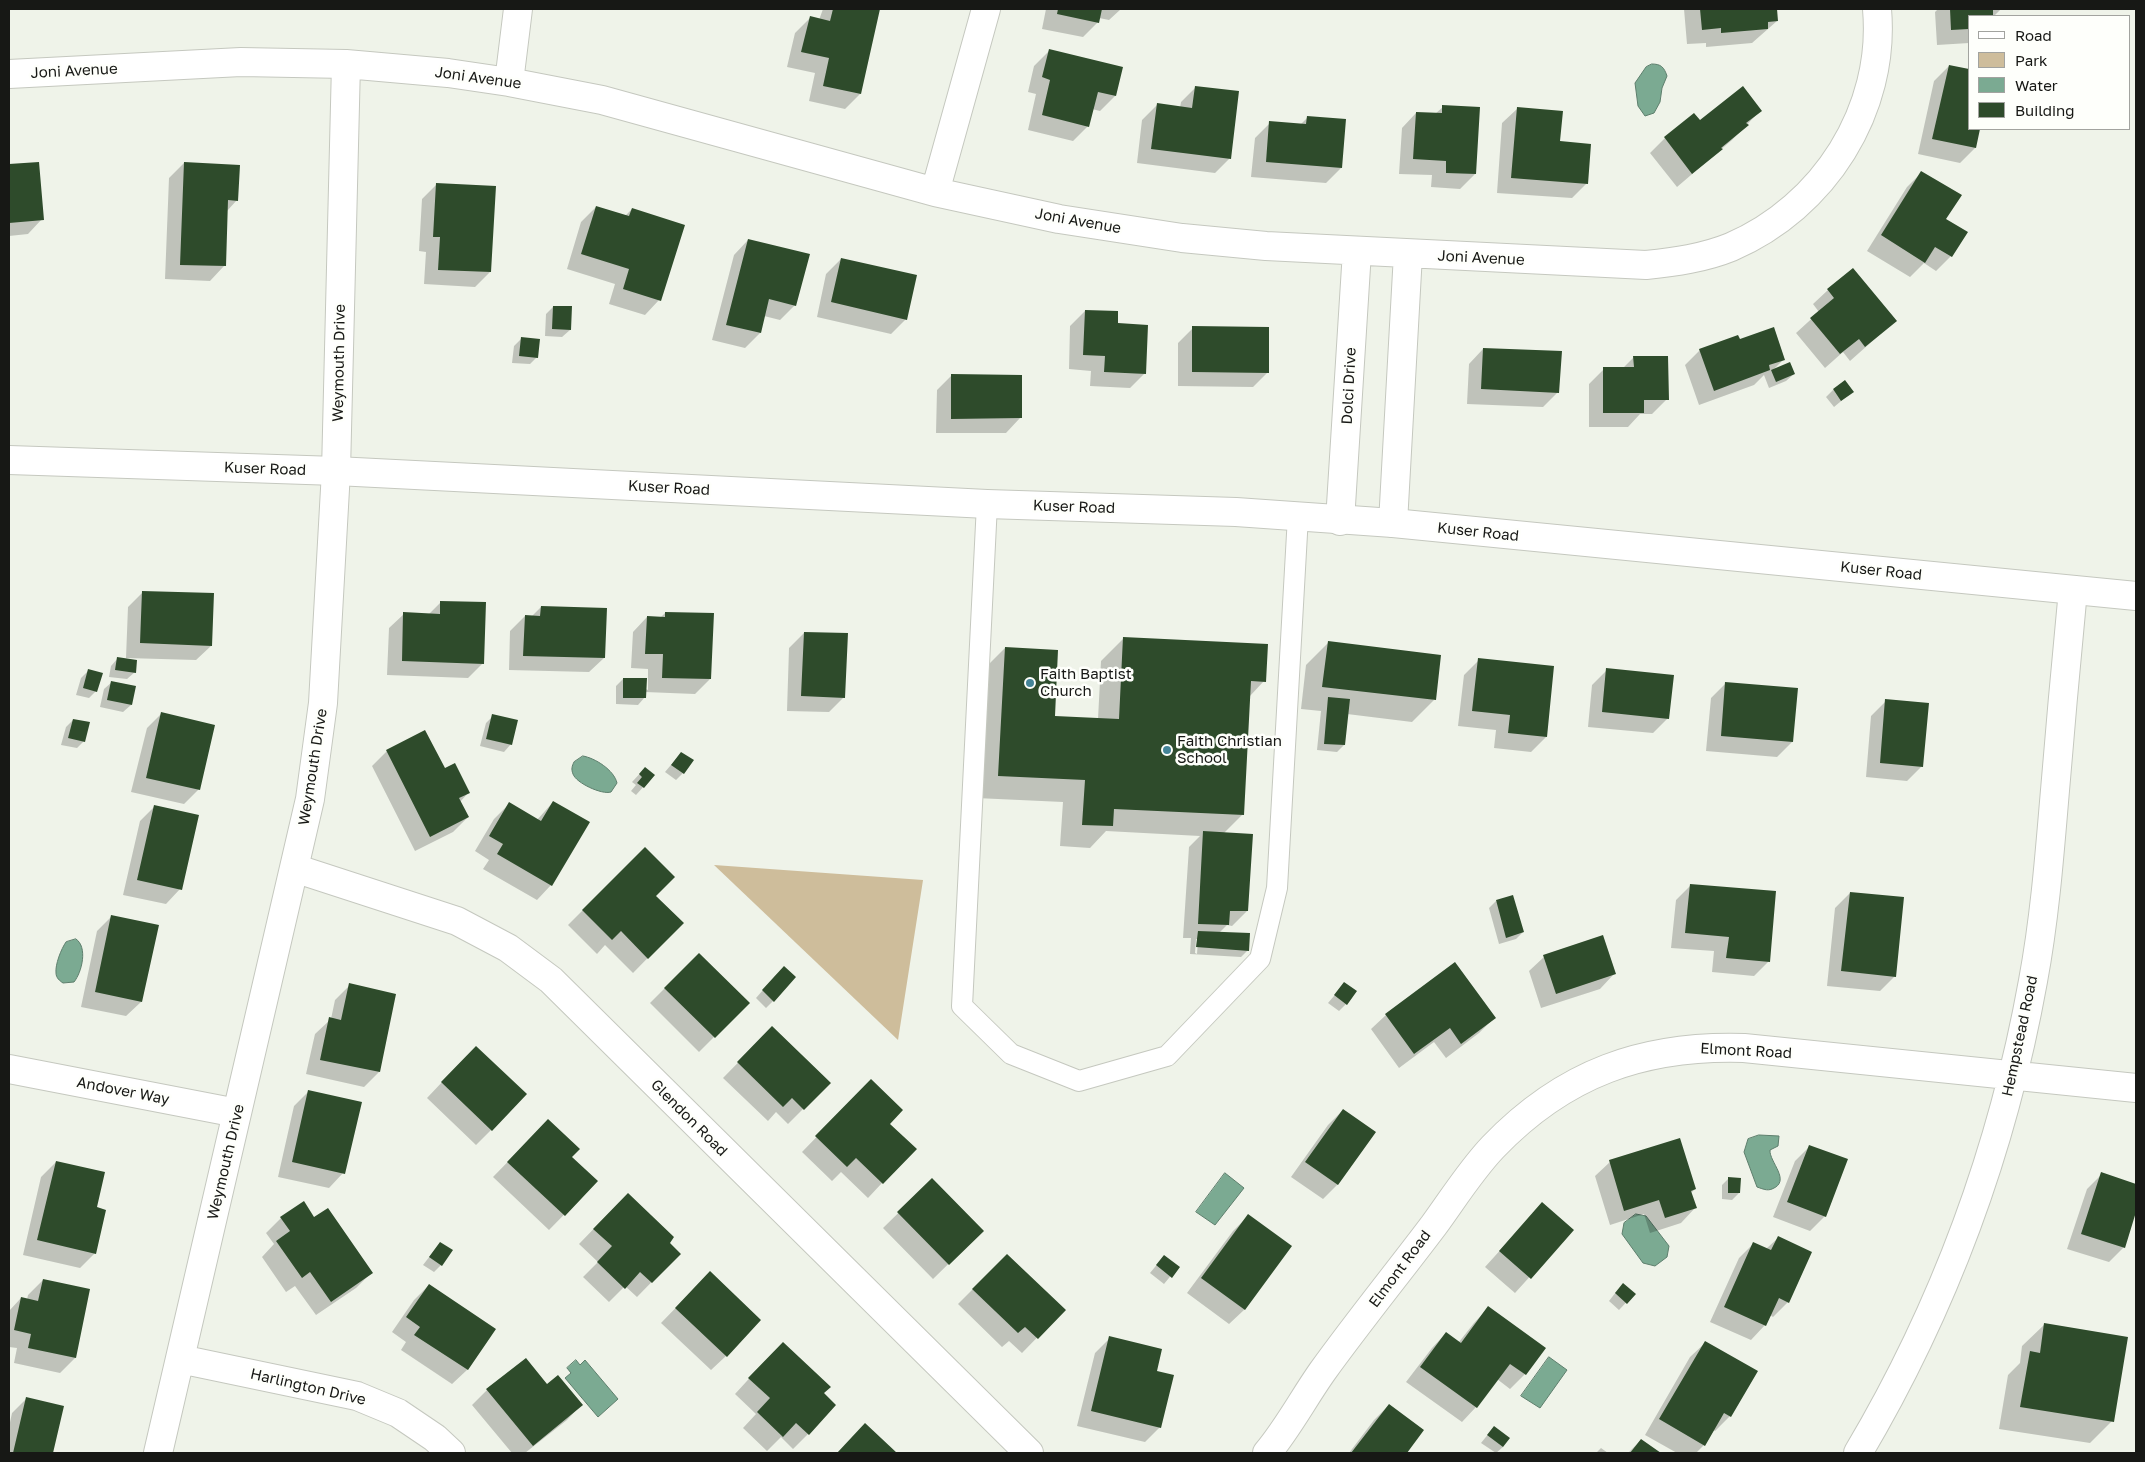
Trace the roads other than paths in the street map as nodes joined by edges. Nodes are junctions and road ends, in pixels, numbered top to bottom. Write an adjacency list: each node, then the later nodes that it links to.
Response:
1 (518, 9): 6 (street)
2 (986, 9): 7 (street)
3 (1877, 9): 9 (street, Joni Avenue)
4 (346, 64): 5 (street, Joni Avenue); 6 (street, Joni Avenue); 11 (street, Weymouth Drive)
5 (9, 74)
6 (509, 82): 7 (street, Joni Avenue)
7 (934, 192): 8 (street, Joni Avenue)
8 (1357, 251): 9 (street, Joni Avenue); 14 (street, Dolci Drive)
9 (1408, 254): 15 (street)
10 (9, 460): 11 (street, Kuser Road)
11 (336, 471): 12 (street, Kuser Road); 18 (street, Weymouth Drive)
12 (987, 504): 13 (street, Kuser Road); 13 (lane)
13 (1298, 516): 14 (street, Kuser Road)
14 (1340, 520): 15 (street, Kuser Road)
15 (1393, 523): 16 (street, Kuser Road)
16 (2073, 590): 17 (street, Kuser Road); 20 (street, Hempstead Road)
17 (2136, 596)
18 (294, 868): 22 (street, Weymouth Drive); 26 (street, Glendon Road)
19 (9, 1069): 22 (street, Andover Way)
20 (2013, 1076): 21 (street, Elmont Road); 27 (street, Elmont Road); 28 (street, Hempstead Road)
21 (2136, 1088)
22 (237, 1113): 23 (street, Weymouth Drive)
23 (180, 1359): 24 (street, Weymouth Drive); 25 (street, Harlington Drive)
24 (158, 1453)
25 (451, 1453)
26 (1029, 1453)
27 (1267, 1453)
28 (1858, 1453)

